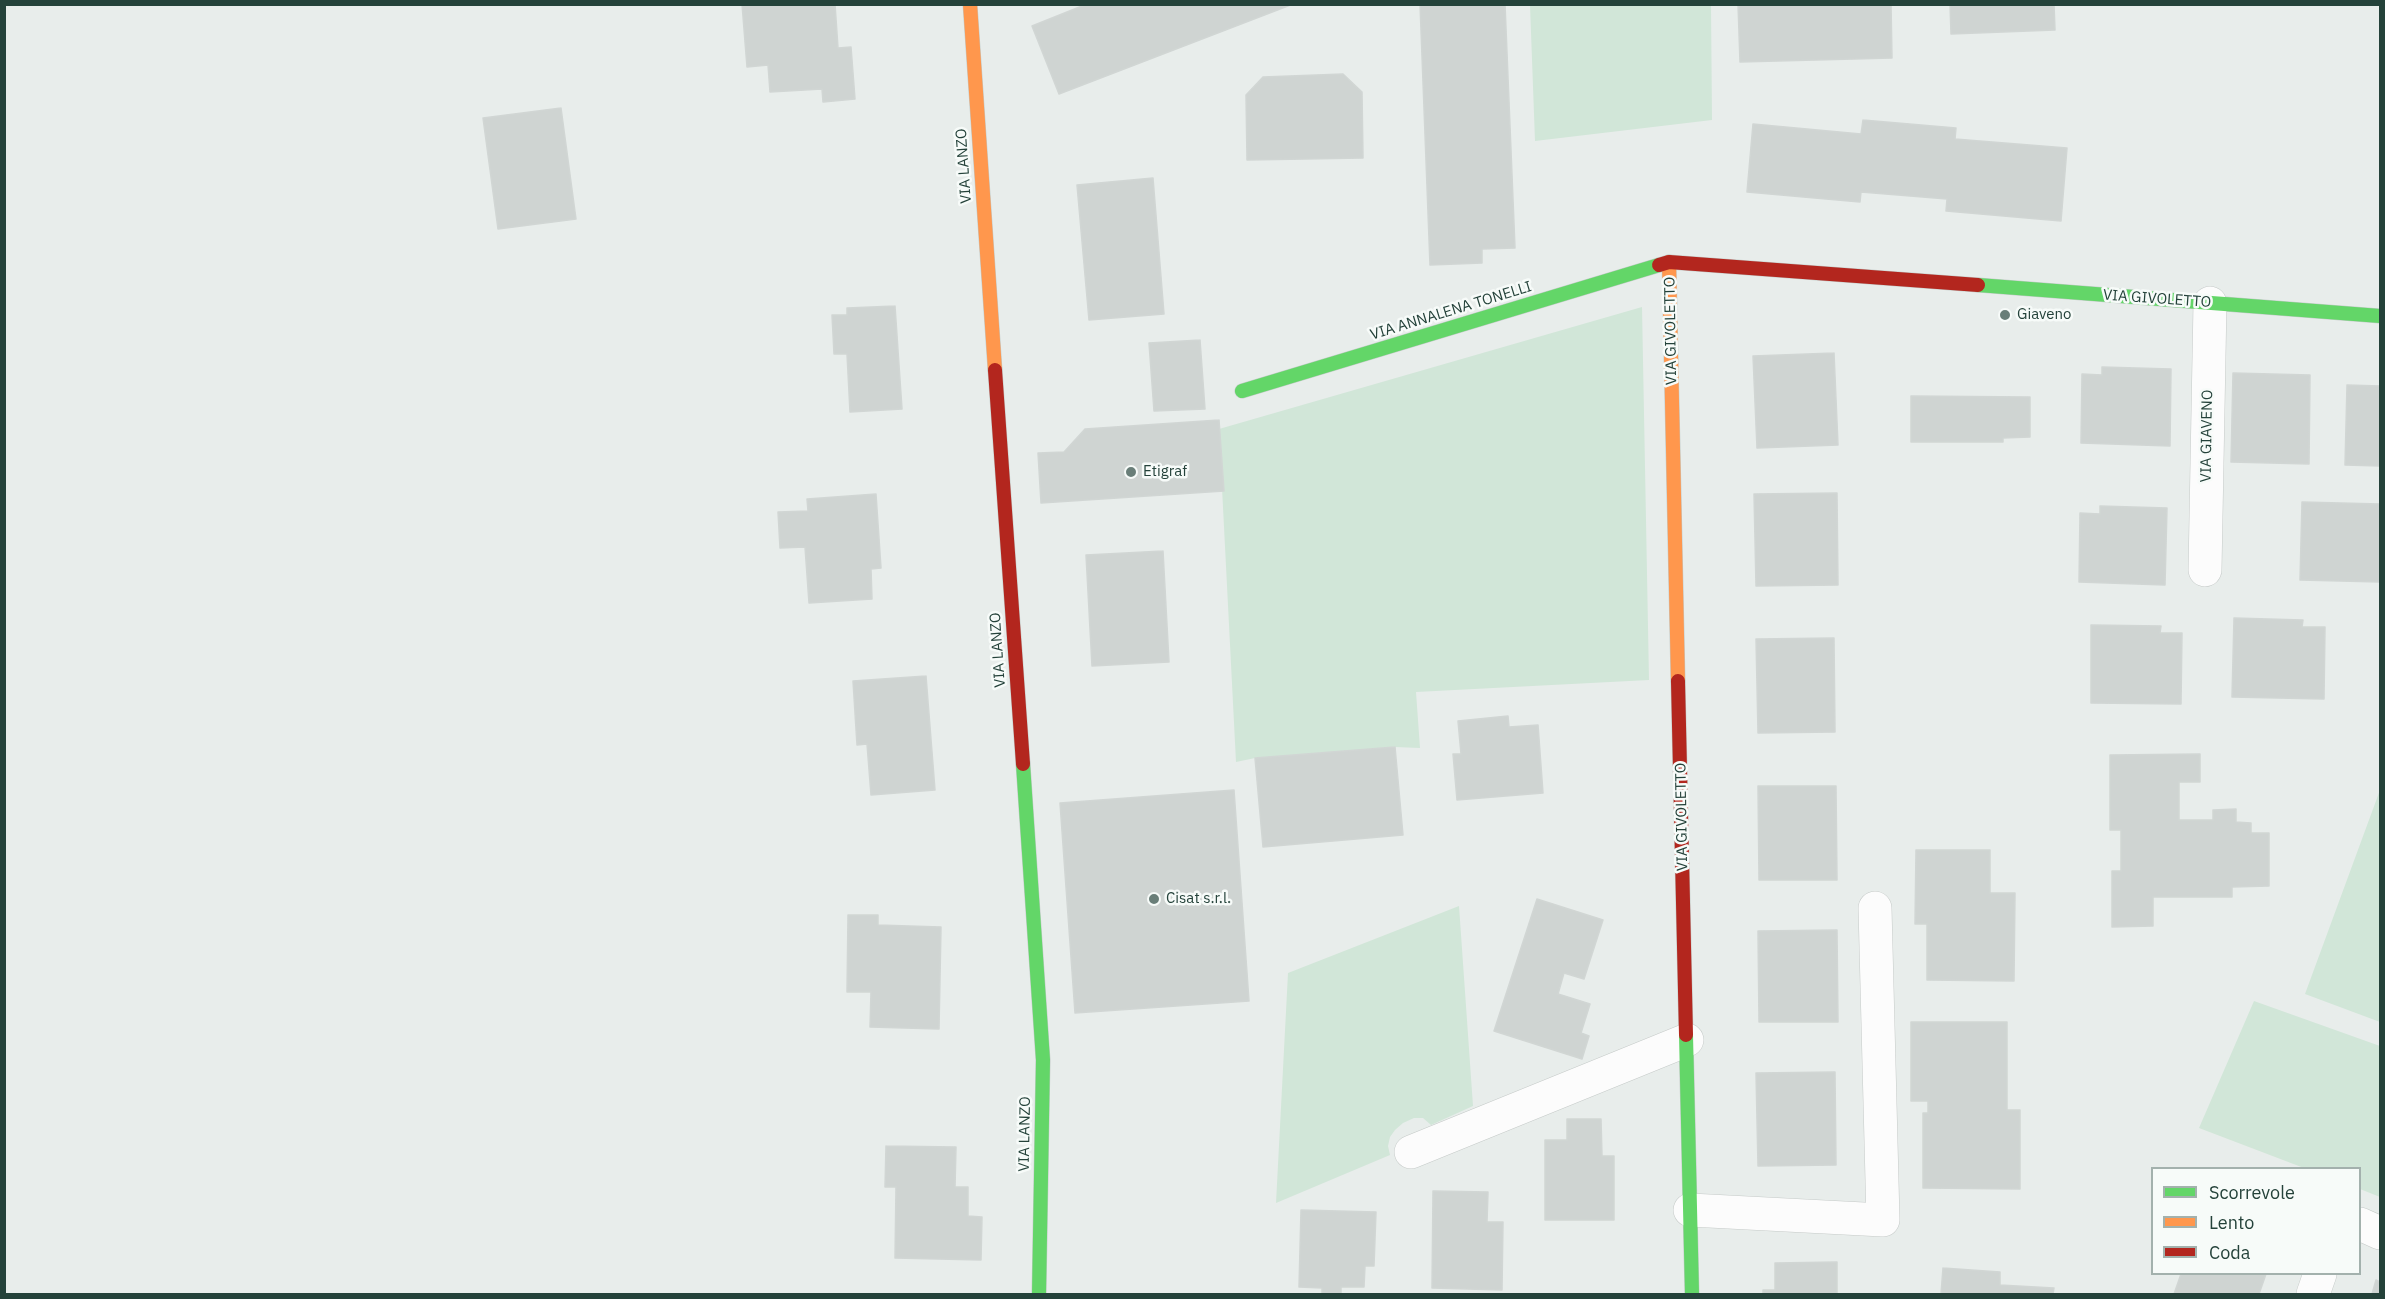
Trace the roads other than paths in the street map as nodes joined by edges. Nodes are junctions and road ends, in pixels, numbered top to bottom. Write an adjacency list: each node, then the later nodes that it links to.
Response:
1 (970, 4): 14 (street, VIA LANZO)
2 (1669, 262): 3 (street, VIA GIVOLETTO); 5 (street, VIA ANNALENA TONELLI); 8 (street, VIA GIVOLETTO)
3 (2210, 303): 4 (street, VIA GIVOLETTO); 6 (street, VIA GIAVENO)
4 (2380, 316)
5 (1242, 391)
6 (2205, 570)
7 (1875, 908): 10 (street)
8 (1687, 1041): 9 (street); 10 (street, VIA GIVOLETTO)
9 (1411, 1152)
10 (1690, 1210): 15 (street, VIA GIVOLETTO)
11 (2361, 1224): 12 (street)
12 (2380, 1233)
13 (2320, 1275): 16 (street)
14 (1039, 1294)
15 (1692, 1294)
16 (2313, 1294)

